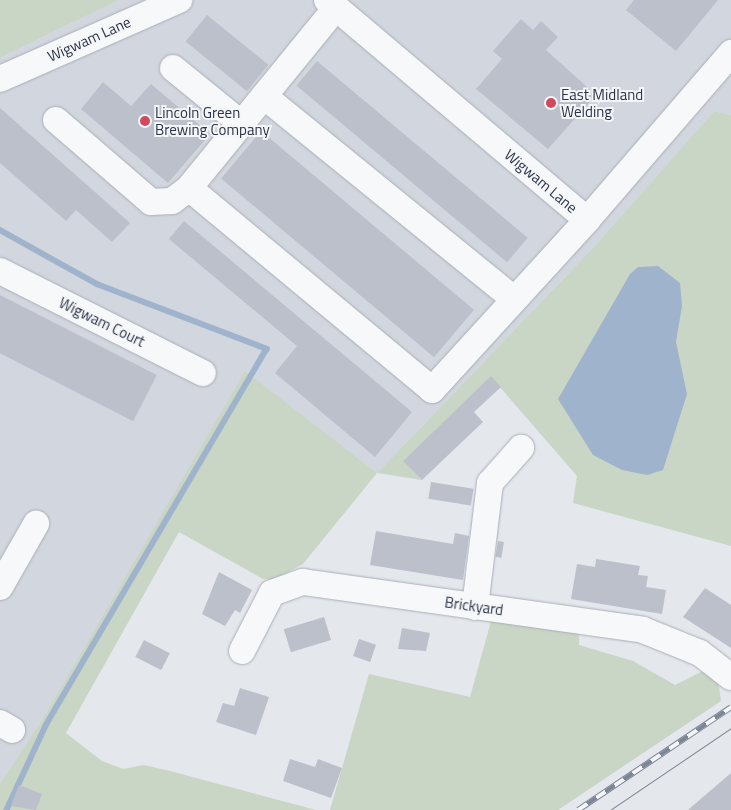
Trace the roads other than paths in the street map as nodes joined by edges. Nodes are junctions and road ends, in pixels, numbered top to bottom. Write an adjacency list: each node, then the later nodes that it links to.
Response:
1 (179, 0): 5 (street, Wigwam Lane)
2 (331, 4): 6 (street); 10 (street, Wigwam Lane)
3 (731, 53): 10 (street, Wigwam Lane)
4 (174, 68): 8 (street)
5 (0, 79)
6 (264, 96): 8 (street); 12 (street)
7 (56, 120): 9 (street)
8 (242, 124): 9 (street)
9 (189, 188): 12 (street)
10 (588, 220): 12 (street)
11 (0, 271): 13 (street, Wigwam Court)
12 (514, 299)
13 (203, 372)
14 (521, 448): 17 (street)
15 (36, 524): 16 (street)
16 (0, 587)
17 (475, 606): 18 (street, Brickyard); 19 (street, Brickyard)
18 (242, 651)
19 (731, 677)

